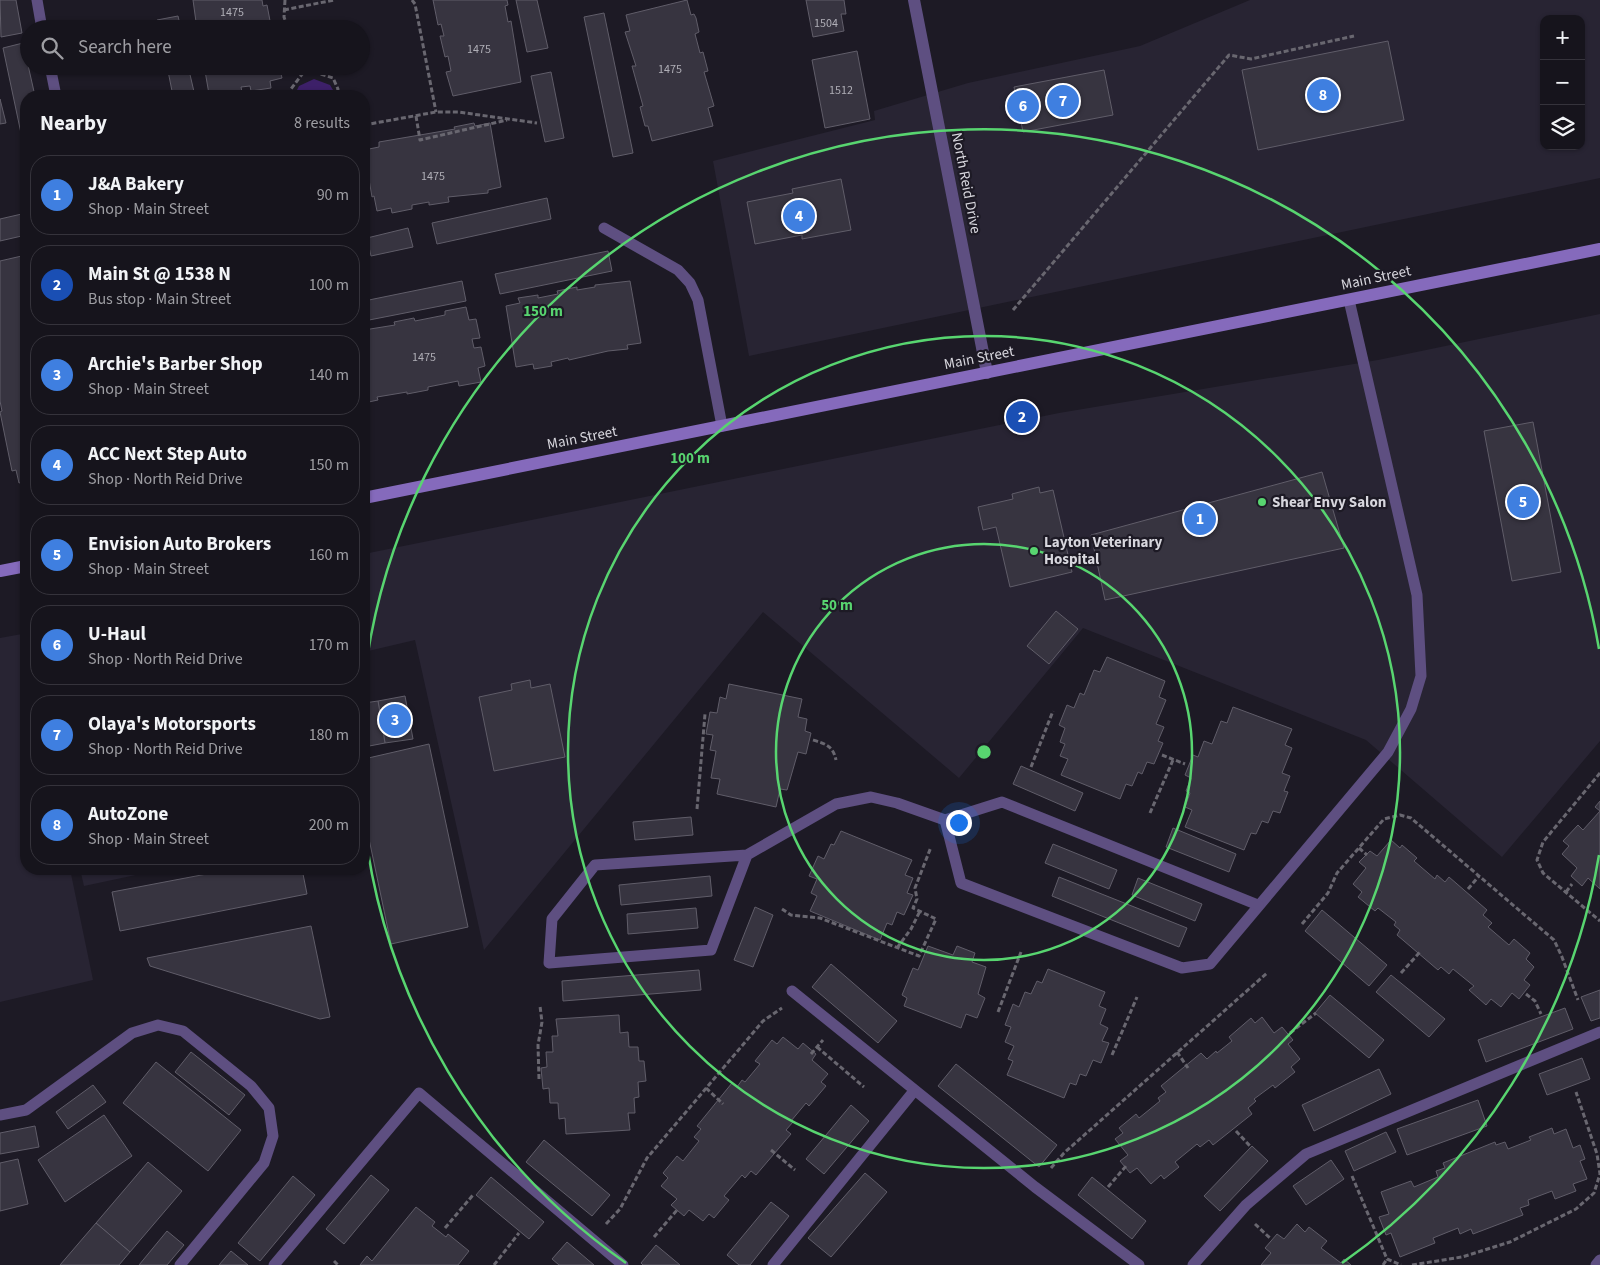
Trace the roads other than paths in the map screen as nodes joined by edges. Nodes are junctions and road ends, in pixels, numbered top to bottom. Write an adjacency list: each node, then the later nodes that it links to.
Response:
1 (36, 0): 3 (lane)
2 (914, 0): 9 (street, North Reid Drive)
3 (40, 20)
4 (52, 75): 5 (lane)
5 (55, 90)
6 (604, 228): 10 (lane)
7 (1600, 249): 8 (main road, Main Street)
8 (1349, 300): 9 (main road, Main Street); 16 (lane)
9 (987, 373): 10 (main road, Main Street)
10 (722, 426): 11 (main road, Main Street)
11 (370, 497)
12 (20, 567): 13 (main road)
13 (0, 571)
14 (945, 820): 15 (lane); 16 (lane); 16 (lane)
15 (747, 855): 15 (lane)
16 (1258, 905)
17 (792, 991): 19 (lane)
18 (1600, 1032): 27 (lane)
19 (914, 1091): 25 (lane); 26 (lane)
20 (0, 1115): 22 (lane)
21 (1600, 1260): 28 (lane)
22 (180, 1265)
23 (274, 1265): 24 (lane)
24 (623, 1265)
25 (773, 1265)
26 (1139, 1265)
27 (1193, 1265)
28 (1596, 1265)

